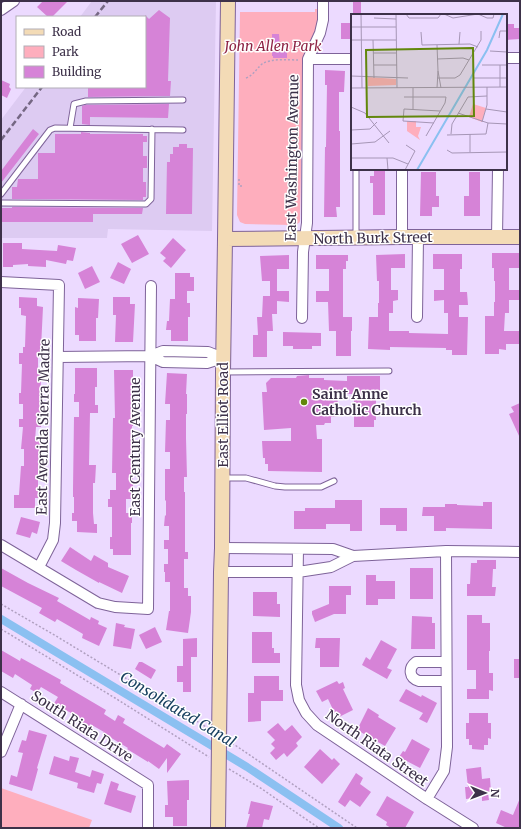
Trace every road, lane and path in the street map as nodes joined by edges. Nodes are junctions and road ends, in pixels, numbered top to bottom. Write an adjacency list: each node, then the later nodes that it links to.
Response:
1 (14, 1): 4 (street)
2 (228, 1): 27 (main road, East Elliot Road)
3 (323, 1): 8 (street, East Washington Avenue)
4 (1, 10)
5 (507, 58): 6 (street)
6 (520, 58)
7 (351, 59): 8 (street)
8 (305, 60): 9 (path); 25 (street, East Washington Avenue)
9 (246, 78)
10 (183, 100): 11 (lane)
11 (70, 128): 12 (lane); 19 (lane)
12 (152, 129): 13 (lane); 20 (lane)
13 (183, 130)
14 (356, 170): 26 (lane)
15 (402, 170): 21 (street)
16 (498, 170): 23 (street)
17 (239, 179): 18 (path)
18 (244, 186)
19 (1, 194)
20 (1, 203)
21 (402, 237): 22 (main road, North Burk Street); 26 (main road, North Burk Street)
22 (418, 237): 23 (main road, North Burk Street); 30 (street)
23 (497, 237): 24 (main road, North Burk Street)
24 (520, 237)
25 (305, 238): 26 (main road, North Burk Street); 27 (main road, North Burk Street); 31 (street, East Washington Avenue)
26 (356, 238)
27 (225, 239): 34 (main road, East Elliot Road)
28 (1, 282): 33 (street, East Avenida Sierra Madre)
29 (151, 286): 32 (street, East Century Avenue)
30 (417, 317)
31 (302, 318)
32 (150, 356): 33 (street); 34 (street); 44 (street, East Century Avenue)
33 (58, 357): 44 (street, East Avenida Sierra Madre)
34 (223, 365): 35 (lane); 36 (main road, East Elliot Road)
35 (389, 371)
36 (222, 478): 37 (lane); 39 (main road, East Elliot Road)
37 (334, 481)
38 (1, 545): 44 (street)
39 (222, 548): 40 (street); 45 (main road, East Elliot Road)
40 (298, 549): 43 (street); 46 (street, North Riata Street)
41 (446, 552): 42 (street); 43 (street); 49 (street)
42 (520, 552)
43 (353, 556): 46 (street)
44 (38, 567)
45 (221, 572): 46 (street); 53 (main road, East Elliot Road)
46 (298, 572): 56 (street, North Riata Street)
47 (1, 604): 53 (path)
48 (1, 629): 55 (path)
49 (446, 662): 50 (street); 50 (street)
50 (446, 681): 56 (street)
51 (1, 692): 52 (street, South Riata Drive)
52 (21, 704): 54 (street); 57 (street, South Riata Drive)
53 (219, 737): 55 (main road, East Elliot Road); 60 (path)
54 (1, 752)
55 (219, 761): 58 (main road, East Elliot Road); 59 (path)
56 (427, 799): 61 (street, North Riata Street)
57 (148, 828)
58 (218, 828)
59 (319, 828)
60 (357, 828)
61 (473, 828)

